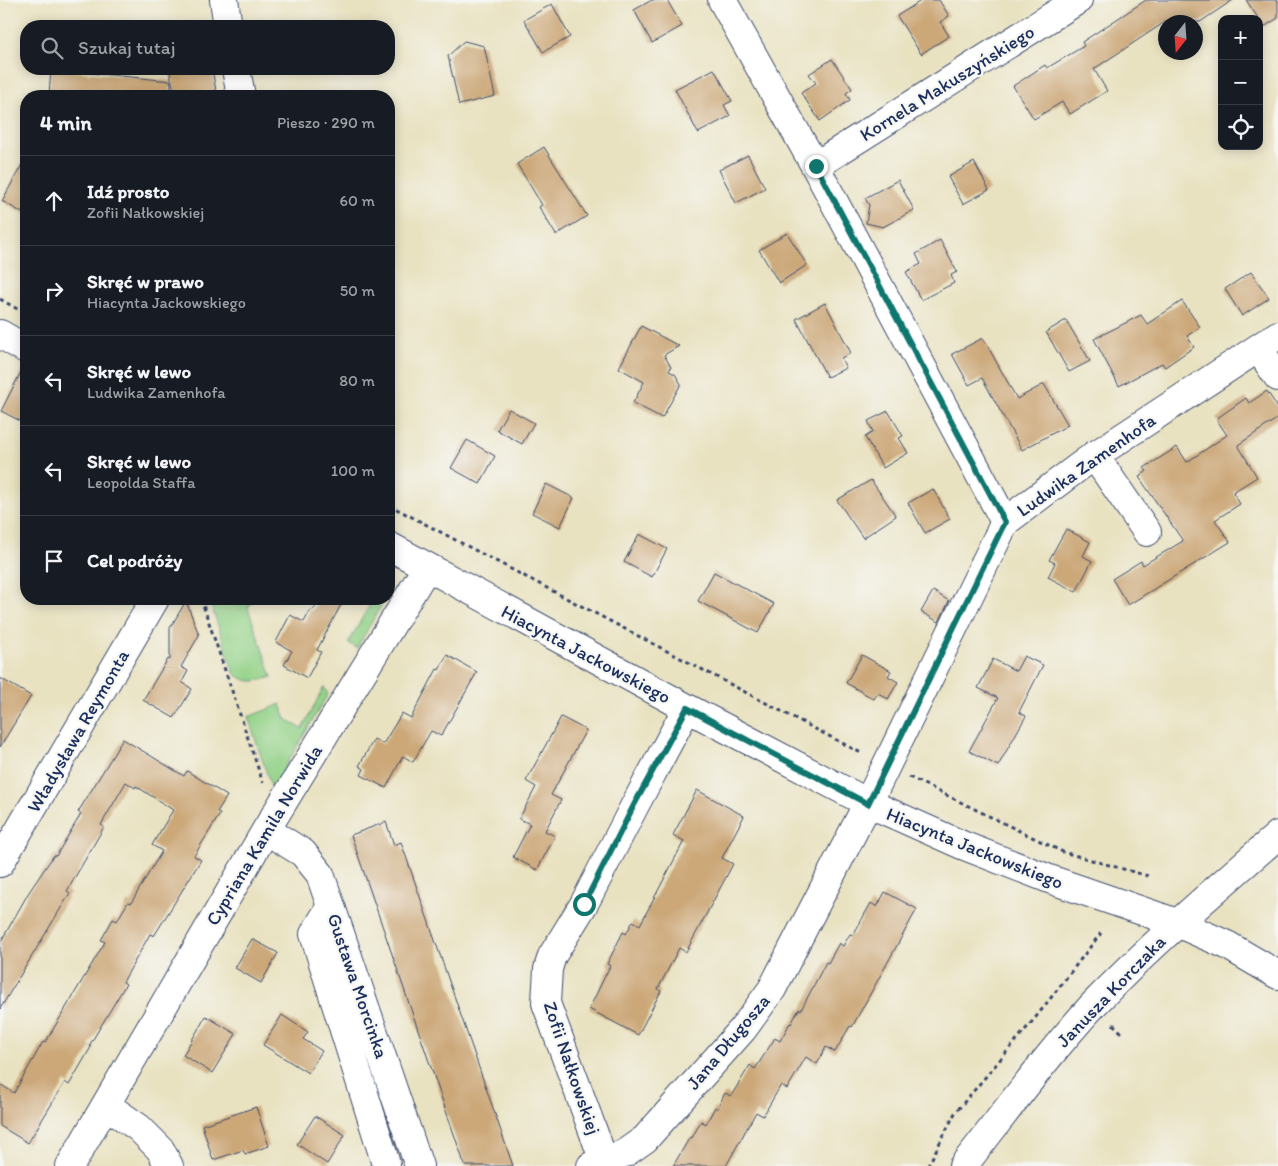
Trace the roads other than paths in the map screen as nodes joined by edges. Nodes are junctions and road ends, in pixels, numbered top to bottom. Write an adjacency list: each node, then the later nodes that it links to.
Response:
1 (224, 0): 4 (street)
2 (722, 0): 7 (street)
3 (1078, 0): 7 (street, Kornela Makuszyńskiego)
4 (227, 20)
5 (237, 75): 6 (street)
6 (240, 90)
7 (816, 166): 13 (street)
8 (0, 334): 10 (street)
9 (1268, 342): 11 (street); 12 (street, Ludwika Zamenhofa)
10 (20, 346)
11 (1278, 377)
12 (1094, 455): 13 (street, Ludwika Zamenhofa); 14 (street)
13 (1005, 522): 19 (street, Ludwika Zamenhofa)
14 (1147, 532)
15 (395, 549): 16 (street, Hiacynta Jackowskiego)
16 (427, 567): 18 (street, Hiacynta Jackowskiego); 20 (street, Cypriana Kamila Norwida)
17 (152, 605): 22 (street, Władysława Reymonta)
18 (687, 708): 19 (street, Hiacynta Jackowskiego); 28 (street, Zofii Nałkowskiej)
19 (868, 804): 24 (street, Hiacynta Jackowskiego); 28 (street, Jana Długosza)
20 (266, 830): 23 (street, Gustawa Morcinka); 26 (street, Cypriana Kamila Norwida)
21 (1278, 835): 24 (street, Janusza Korczaka)
22 (0, 863)
23 (331, 906): 27 (street); 31 (street, Gustawa Morcinka)
24 (1177, 923): 25 (street, Hiacynta Jackowskiego); 32 (street, Janusza Korczaka)
25 (1278, 975)
26 (106, 1105): 29 (street, Cypriana Kamila Norwida); 30 (street)
27 (386, 1164)
28 (597, 1164)
29 (70, 1166)
30 (168, 1166)
31 (419, 1166)
32 (963, 1166)

